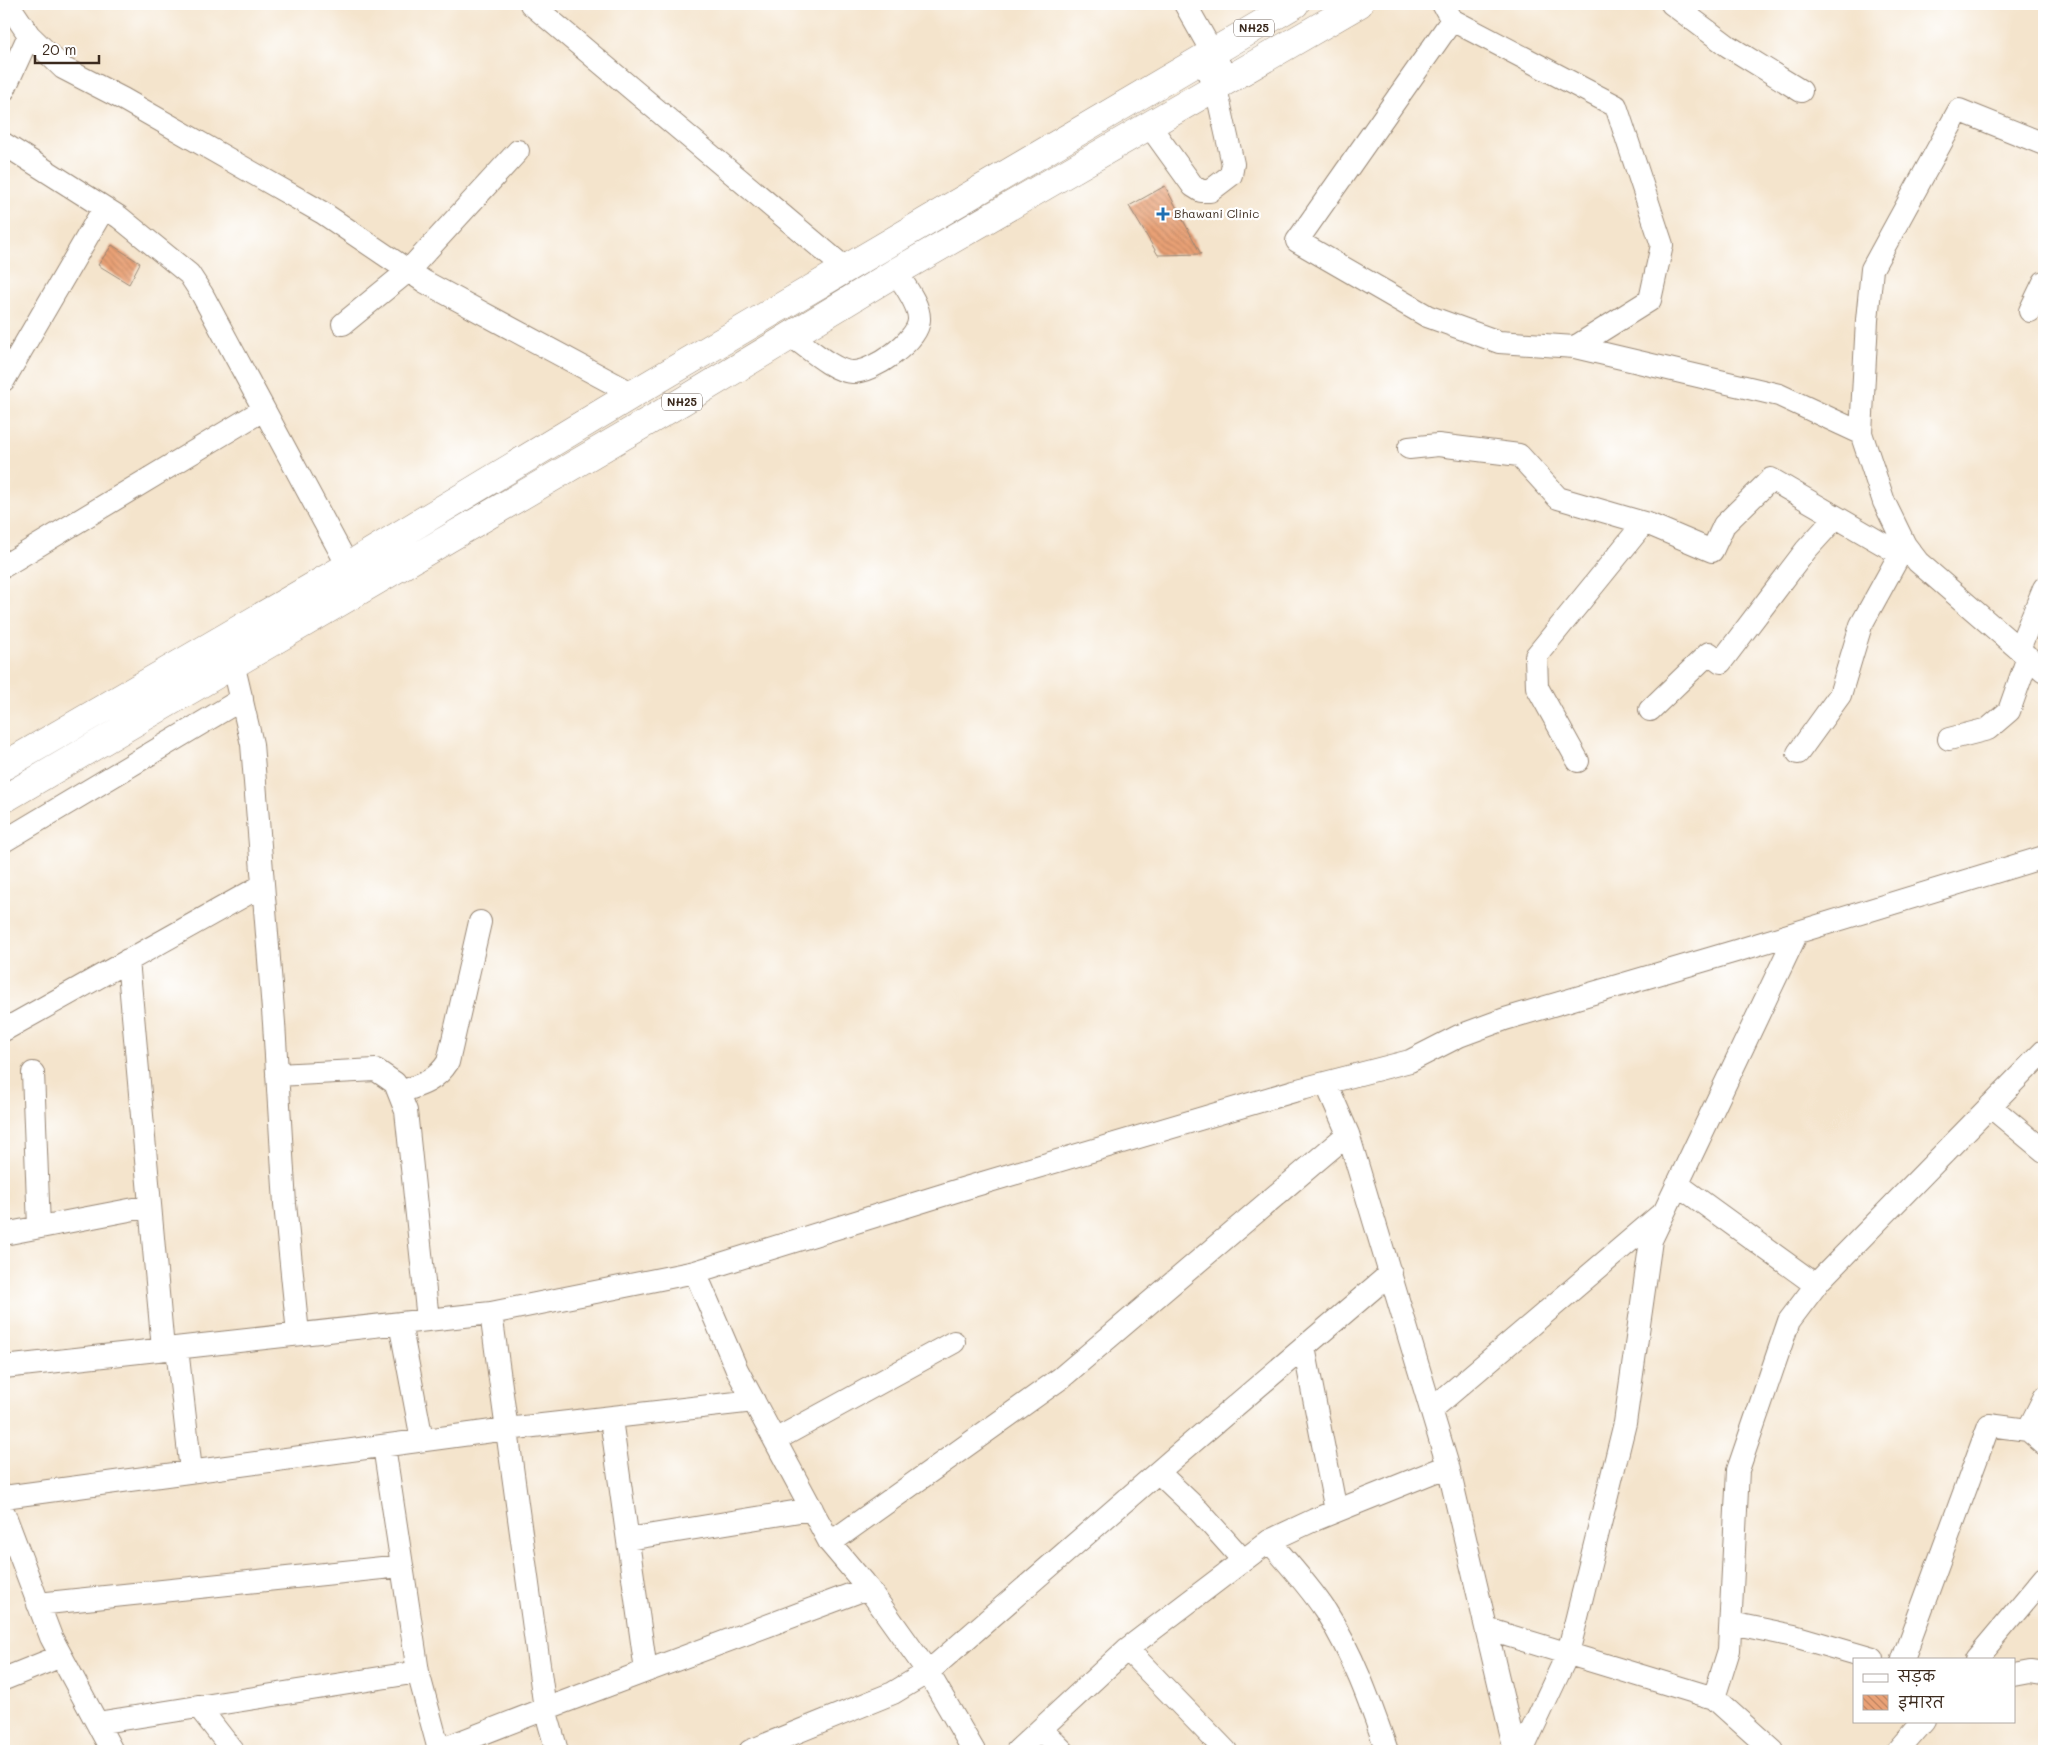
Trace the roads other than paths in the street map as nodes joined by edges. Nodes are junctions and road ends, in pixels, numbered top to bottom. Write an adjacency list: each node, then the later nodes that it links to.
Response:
1 (531, 4): 18 (street)
2 (1185, 4): 9 (street)
3 (1295, 4): 9 (highway, NH25)
4 (1359, 4): 10 (highway, NH25)
5 (1672, 4): 12 (street)
6 (16, 8): 8 (street)
7 (1448, 12): 25 (street); 25 (street)
8 (29, 35): 11 (street); 19 (street)
9 (1207, 56): 10 (street); 18 (highway, NH25)
10 (1222, 85): 13 (highway, NH25); 13 (street)
11 (4, 90)
12 (1801, 91)
13 (1149, 125): 20 (highway, NH25)
14 (4, 144): 17 (street)
15 (2044, 144): 29 (street)
16 (518, 151): 19 (street)
17 (104, 208): 26 (street); 28 (street)
18 (846, 269): 27 (highway, NH25)
19 (408, 271): 23 (street); 27 (street)
20 (896, 272): 24 (highway, NH25); 24 (street)
21 (2044, 282): 22 (street)
22 (2030, 312)
23 (343, 324)
24 (790, 335): 38 (highway, NH25)
25 (1575, 347): 29 (street)
26 (4, 380)
27 (633, 394): 35 (highway, NH25)
28 (263, 410): 34 (street); 35 (street)
29 (1861, 433): 33 (street)
30 (1408, 448): 32 (street)
31 (1836, 517): 32 (street); 33 (street); 40 (street)
32 (1644, 523): 43 (street)
33 (1903, 549): 37 (street); 42 (street)
34 (4, 566)
35 (348, 566): 44 (highway, NH25)
36 (2044, 588): 37 (street)
37 (2030, 659): 41 (street)
38 (233, 663): 39 (street); 45 (highway, NH25)
39 (242, 699): 46 (street); 48 (street)
40 (1650, 710)
41 (1950, 739)
42 (1798, 753)
43 (1578, 761)
44 (4, 766)
45 (4, 799)
46 (4, 840)
47 (2044, 856): 50 (street)
48 (263, 885): 51 (street); 55 (street)
49 (480, 922): 57 (street)
50 (1797, 932): 56 (street); 61 (street)
51 (128, 960): 52 (street); 62 (street)
52 (4, 1030)
53 (2044, 1051): 58 (street)
54 (33, 1073): 64 (street)
55 (277, 1075): 57 (street); 72 (street)
56 (1326, 1083): 59 (street); 66 (street)
57 (400, 1092): 70 (street)
58 (1990, 1106): 60 (street); 68 (street)
59 (1348, 1134): 67 (street); 95 (street)
60 (2044, 1151)
61 (1678, 1184): 63 (street); 68 (street)
62 (150, 1206): 64 (street); 75 (street)
63 (1665, 1211): 79 (street); 104 (street)
64 (39, 1227): 65 (street)
65 (4, 1234)
66 (695, 1272): 69 (street); 78 (street)
67 (1391, 1273): 74 (street); 79 (street)
68 (1816, 1285): 101 (street)
69 (491, 1313): 70 (street); 81 (street)
70 (428, 1320): 71 (street)
71 (400, 1323): 72 (street); 83 (street)
72 (298, 1334): 75 (street)
73 (954, 1342): 84 (street)
74 (1304, 1347): 88 (street); 91 (street)
75 (170, 1349): 76 (street); 87 (street)
76 (4, 1367)
77 (2044, 1398): 82 (street)
78 (754, 1402): 80 (street); 84 (street)
79 (1432, 1410): 86 (street)
80 (611, 1419): 81 (street); 93 (street)
81 (507, 1429): 83 (street); 117 (street)
82 (2036, 1437): 107 (street)
83 (422, 1440): 85 (street)
84 (775, 1440): 90 (street)
85 (384, 1446): 87 (street); 97 (street)
86 (1448, 1466): 91 (street); 102 (street)
87 (191, 1472): 89 (street)
88 (1158, 1472): 96 (street); 111 (street)
89 (4, 1497)
90 (812, 1509): 93 (street); 95 (street)
91 (1336, 1511): 94 (street)
92 (4, 1513): 100 (street)
93 (628, 1539): 109 (street)
94 (1269, 1541): 96 (street); 130 (street)
95 (830, 1543): 99 (street)
96 (1244, 1560): 103 (street)
97 (401, 1566): 100 (street); 110 (street)
98 (2044, 1578): 108 (street)
99 (868, 1588): 109 (street); 111 (street)
100 (38, 1604): 105 (street)
101 (1731, 1623): 106 (street); 115 (street)
102 (1487, 1629): 104 (street); 131 (street)
103 (1127, 1649): 120 (street); 129 (street)
104 (1568, 1653): 115 (street); 132 (street)
105 (61, 1656): 114 (street); 119 (street)
106 (1870, 1658)
107 (1903, 1658)
108 (1977, 1658)
109 (646, 1671): 117 (street)
110 (418, 1672): 116 (street); 123 (street)
111 (928, 1672): 125 (street); 126 (street)
112 (2044, 1674): 113 (street)
113 (2016, 1675)
114 (4, 1679)
115 (1714, 1698): 133 (street)
116 (198, 1706): 119 (street); 122 (street)
117 (545, 1709): 123 (street); 124 (street)
118 (1923, 1722): 134 (street)
119 (97, 1723): 121 (street)
120 (1041, 1730): 127 (street); 128 (street)
121 (112, 1751)
122 (233, 1751)
123 (438, 1751)
124 (557, 1751)
125 (750, 1751)
126 (974, 1751)
127 (1018, 1751)
128 (1063, 1751)
129 (1226, 1751)
130 (1387, 1751)
131 (1515, 1751)
132 (1522, 1751)
133 (1773, 1751)
134 (1898, 1751)

